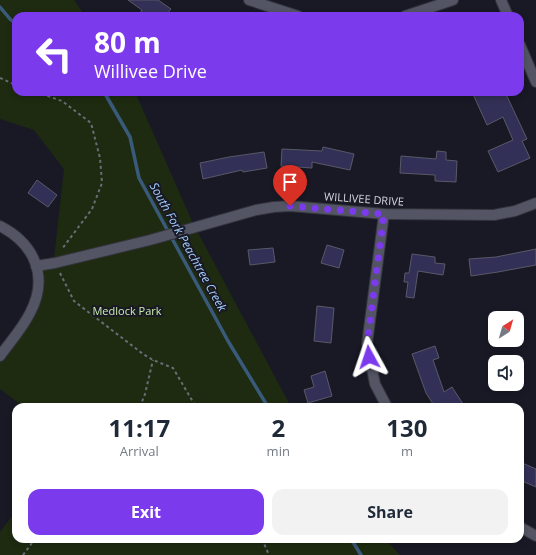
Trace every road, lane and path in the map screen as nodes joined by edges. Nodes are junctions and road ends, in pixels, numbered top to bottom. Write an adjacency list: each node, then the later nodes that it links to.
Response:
1 (250, 0): 4 (street)
2 (453, 0): 5 (street)
3 (501, 0): 6 (street)
4 (286, 12)
5 (417, 12)
6 (506, 12)
7 (524, 54): 9 (street)
8 (0, 78): 10 (path)
9 (536, 82)
10 (12, 83)
11 (48, 96): 15 (path)
12 (536, 204): 13 (street, WILLIVEE DRIVE)
13 (384, 214): 15 (street, WILLIVEE DRIVE); 21 (street)
14 (0, 226): 16 (street)
15 (55, 263): 16 (street, WILLIVEE DRIVE); 18 (path)
16 (36, 266): 17 (street)
17 (0, 356)
18 (153, 360): 19 (path); 20 (path)
19 (142, 403)
20 (194, 403)
21 (385, 403)
22 (524, 529): 23 (street)
23 (536, 536)
24 (32, 543): 26 (path)
25 (264, 543): 27 (path)
26 (23, 555)
27 (269, 555)

